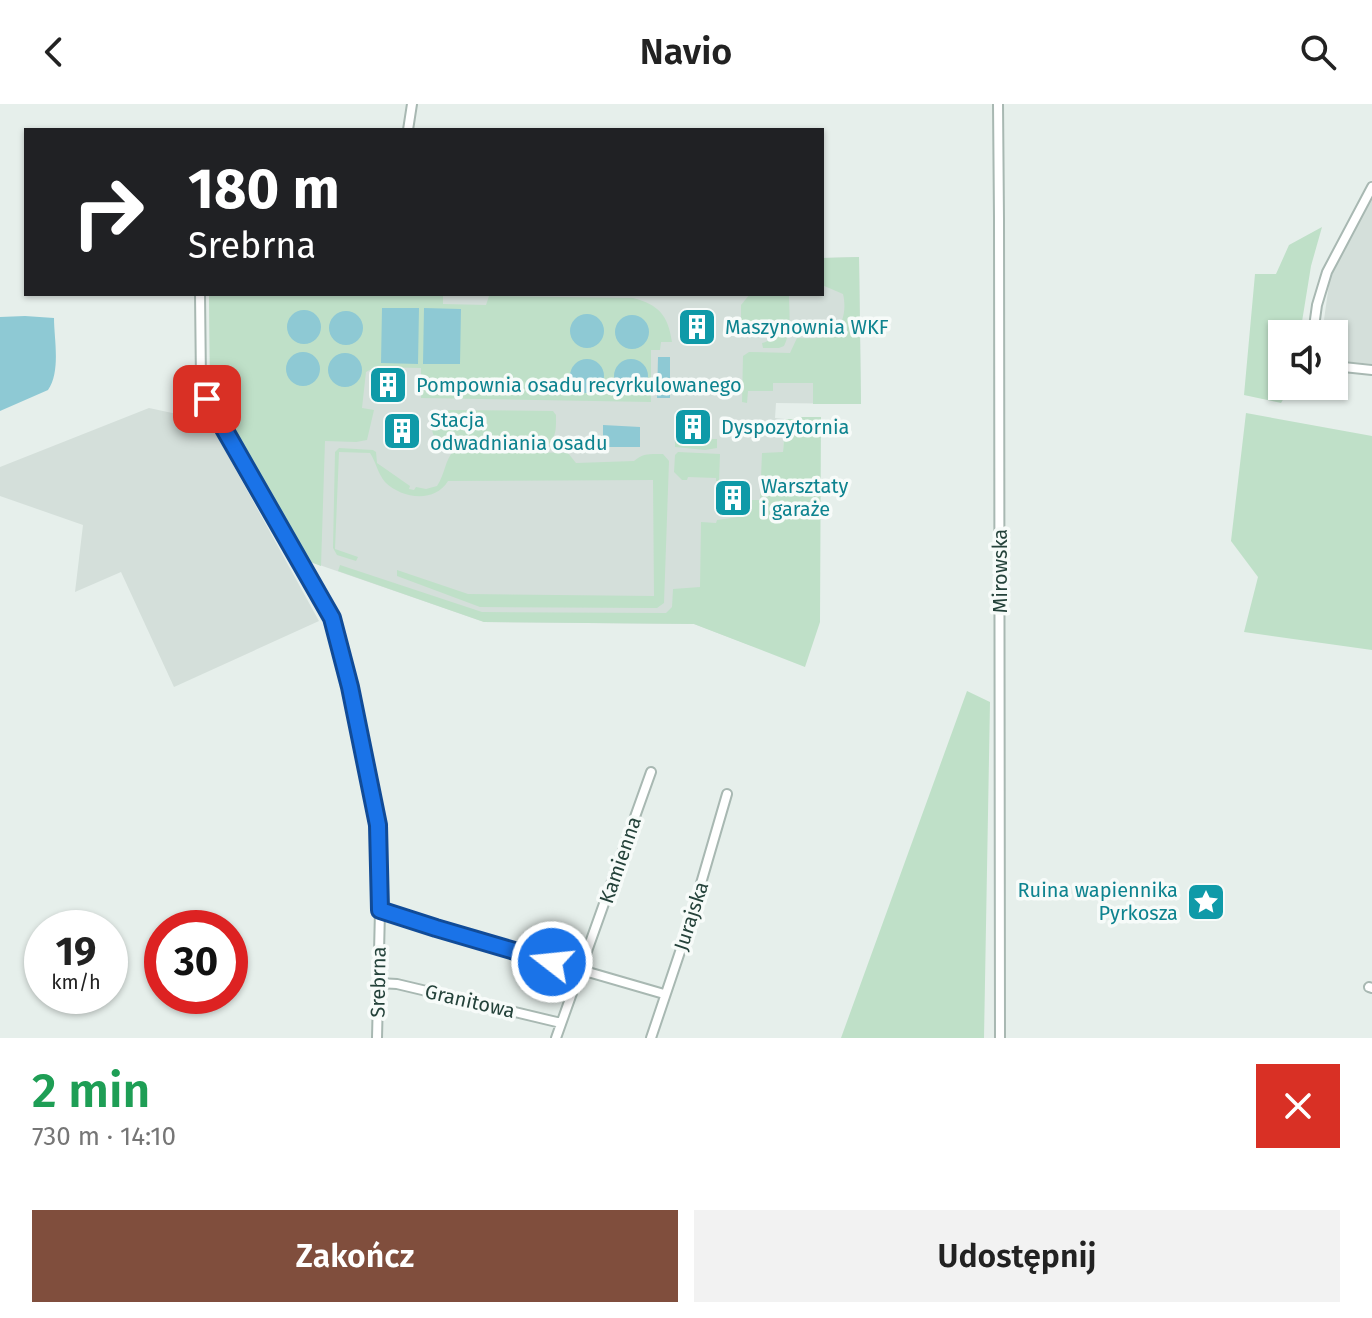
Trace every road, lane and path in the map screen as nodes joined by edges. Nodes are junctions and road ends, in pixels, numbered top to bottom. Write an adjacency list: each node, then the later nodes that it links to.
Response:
1 (412, 104): 3 (street)
2 (998, 104): 19 (street, Mirowska)
3 (408, 128)
4 (1372, 187): 6 (street)
5 (200, 296): 11 (street, Srebrna)
6 (1315, 320)
7 (1348, 367): 8 (street)
8 (1372, 370)
9 (651, 772): 12 (street, Kamienna)
10 (727, 794): 14 (street, Jurajska)
11 (380, 910): 12 (street); 13 (street, Srebrna)
12 (582, 970): 14 (street); 15 (street, Kamienna)
13 (378, 983): 15 (street, Granitowa); 16 (street, Srebrna)
14 (664, 994): 18 (street, Jurajska)
15 (561, 1023): 17 (street, Kamienna)
16 (377, 1038)
17 (556, 1038)
18 (651, 1038)
19 (1000, 1038)

